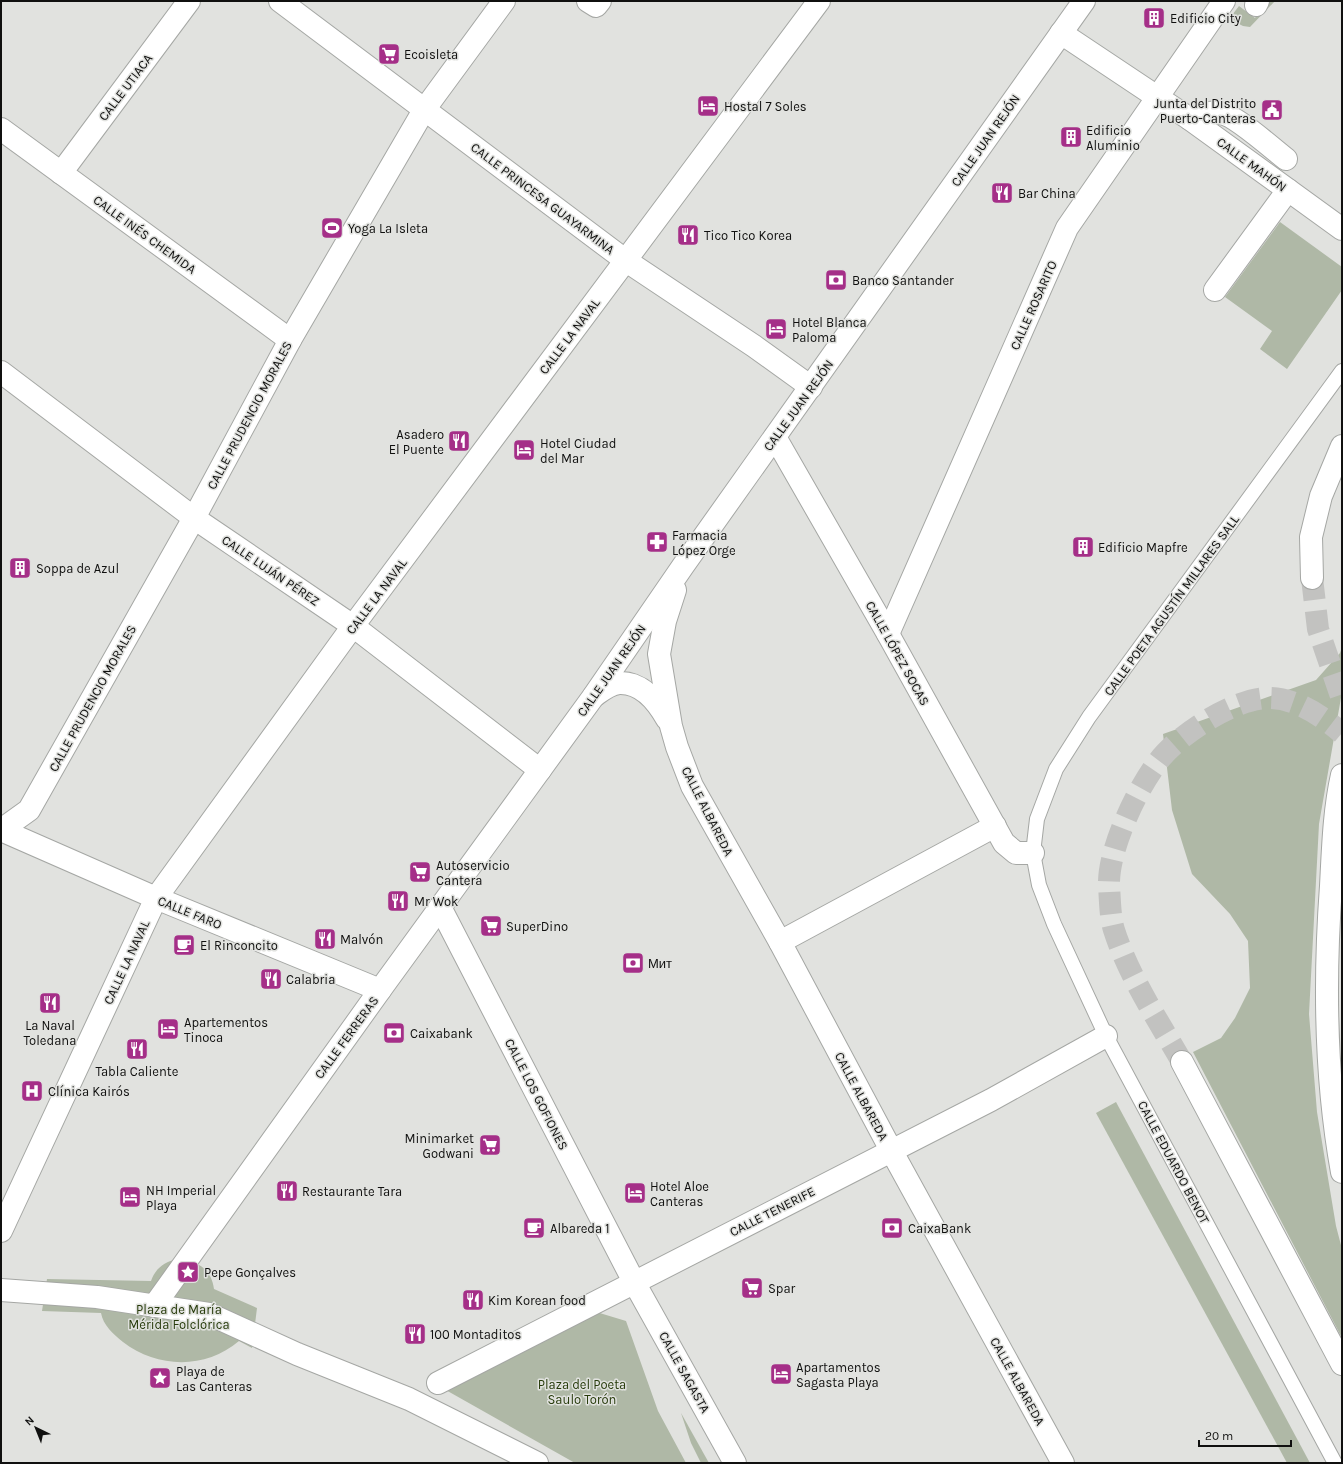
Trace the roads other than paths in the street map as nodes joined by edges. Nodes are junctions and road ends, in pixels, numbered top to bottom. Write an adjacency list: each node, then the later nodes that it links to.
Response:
1 (189, 1): 13 (main road, CALLE UTIACA)
2 (280, 1): 9 (main road, CALLE PRINCESA GUAYARMINA)
3 (504, 1): 9 (main road, CALLE PRUDENCIO MORALES)
4 (818, 1): 16 (main road, CALLE LA NAVAL)
5 (1084, 1): 7 (main road, CALLE JUAN REJÓN)
6 (1224, 1): 8 (main road, CALLE ROSARITO)
7 (1061, 33): 8 (main road, CALLE MAHÓN); 21 (main road, CALLE JUAN REJÓN)
8 (1156, 97): 10 (main road, CALLE MAHÓN); 28 (main road, CALLE ROSARITO)
9 (424, 110): 16 (main road, CALLE PRINCESA GUAYARMINA); 18 (main road, CALLE PRUDENCIO MORALES)
10 (1190, 119): 12 (main road); 14 (main road, CALLE MAHÓN)
11 (1, 129): 13 (main road, CALLE INÉS CHEMIDA)
12 (1286, 159)
13 (61, 173): 18 (main road, CALLE INÉS CHEMIDA)
14 (1288, 190): 15 (main road, CALLE MAHÓN); 17 (main road)
15 (1342, 229)
16 (625, 260): 21 (main road, CALLE PRINCESA GUAYARMINA); 27 (main road, CALLE LA NAVAL)
17 (1215, 290)
18 (290, 340): 24 (main road, CALLE PRUDENCIO MORALES)
19 (1342, 371): 35 (lane, CALLE POETA AGUSTÍN MILLARES SALL)
20 (1, 372): 24 (main road, CALLE LUJÁN PÉREZ)
21 (811, 388): 22 (main road, CALLE JUAN REJÓN)
22 (774, 437): 25 (main road, CALLE JUAN REJÓN); 28 (main road, CALLE LÓPEZ SOCAS)
23 (1342, 446): 26 (main road)
24 (194, 518): 27 (main road, CALLE LUJÁN PÉREZ); 34 (main road, CALLE PRUDENCIO MORALES)
25 (683, 566): 29 (main road, CALLE JUAN REJÓN); 30 (main road, CALLE ALBAREDA)
26 (1312, 578)
27 (353, 626): 31 (main road, CALLE LUJÁN PÉREZ); 36 (main road, CALLE LA NAVAL)
28 (888, 634): 33 (main road, CALLE LÓPEZ SOCAS)
29 (593, 697): 30 (main road, CALLE ALBAREDA); 31 (main road, CALLE JUAN REJÓN)
30 (671, 726): 38 (main road, CALLE ALBAREDA)
31 (540, 770): 37 (main road, CALLE FERRERAS)
32 (1342, 774): 43 (main road)
33 (995, 826): 35 (main road, CALLE LÓPEZ SOCAS); 38 (main road)
34 (1, 830): 36 (main road, CALLE FARO)
35 (1033, 853): 40 (lane, CALLE EDUARDO BENOT)
36 (156, 898): 39 (main road, CALLE FARO); 44 (main road, CALLE LA NAVAL)
37 (440, 907): 39 (main road, CALLE FERRERAS); 45 (main road, CALLE LOS GOFIONES)
38 (780, 942): 42 (main road, CALLE ALBAREDA)
39 (380, 990): 47 (main road, CALLE FERRERAS)
40 (1106, 1036): 42 (main road, CALLE TENERIFE); 53 (lane, CALLE EDUARDO BENOT)
41 (1182, 1062): 48 (main road)
42 (891, 1150): 45 (main road, CALLE TENERIFE); 52 (main road, CALLE ALBAREDA)
43 (1342, 1172)
44 (1, 1231)
45 (634, 1282): 49 (main road, CALLE TENERIFE); 51 (main road, CALLE SAGASTA)
46 (1, 1290): 47 (main road)
47 (154, 1306): 50 (main road)
48 (1342, 1364)
49 (438, 1383)
50 (537, 1463)
51 (735, 1463)
52 (1063, 1463)
53 (1335, 1463)

